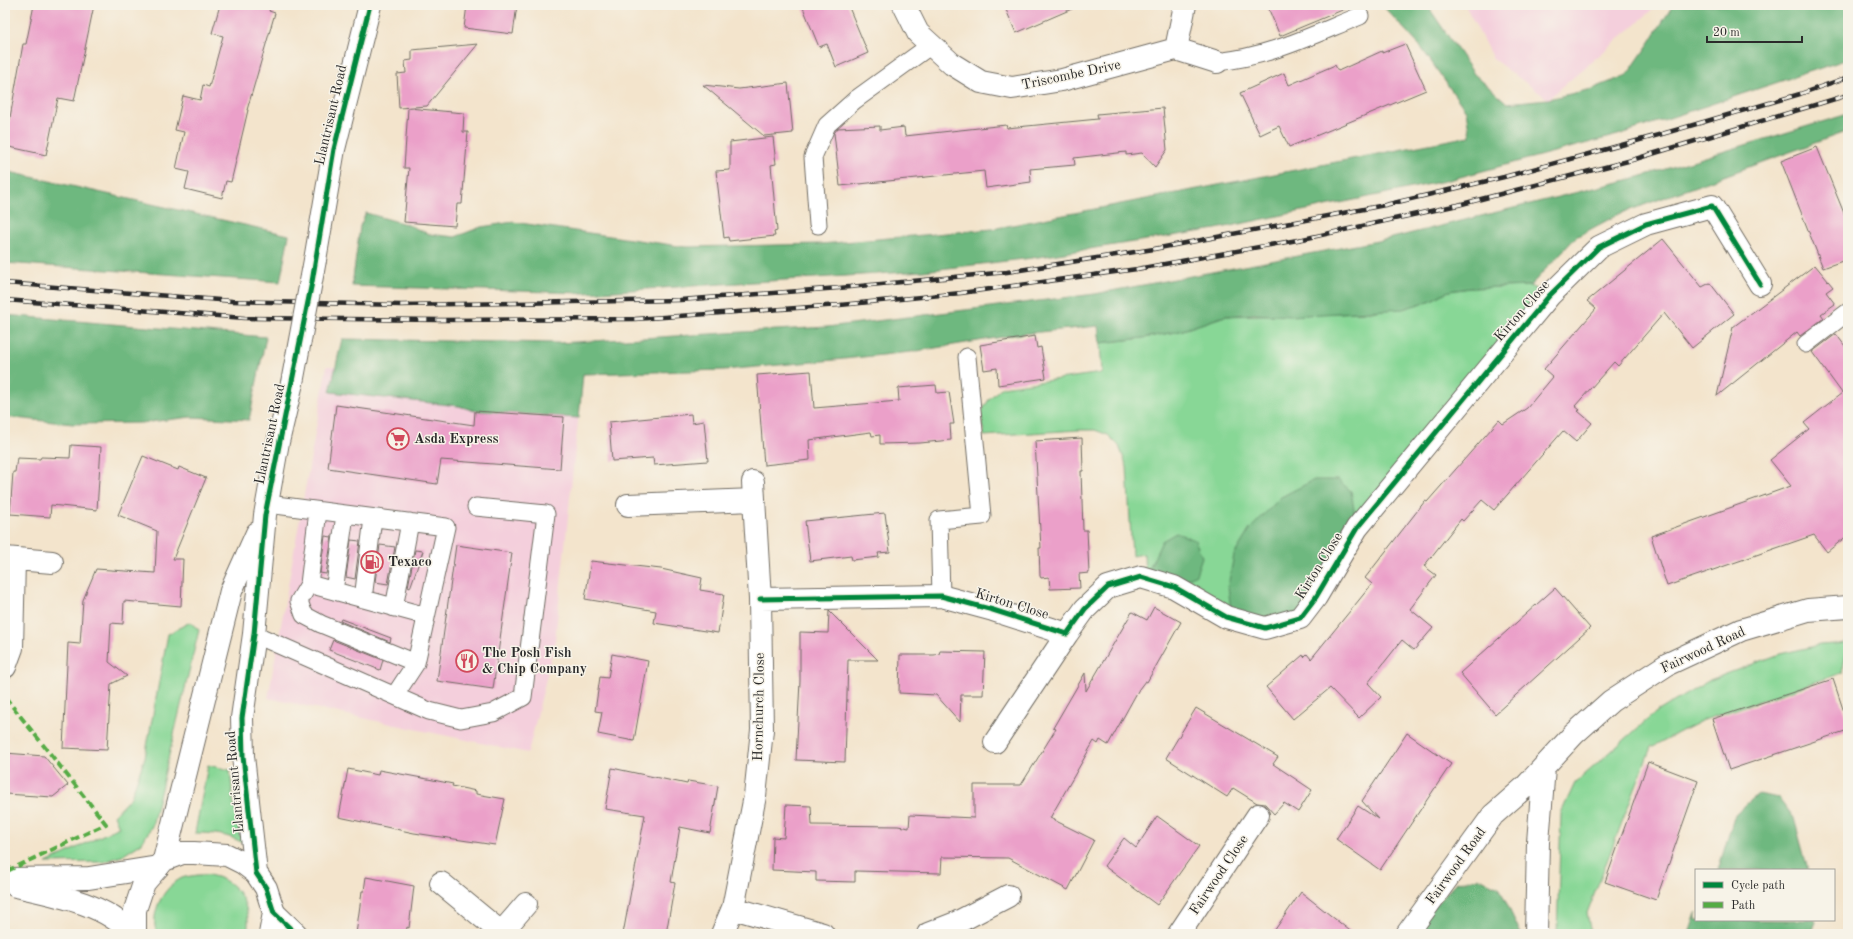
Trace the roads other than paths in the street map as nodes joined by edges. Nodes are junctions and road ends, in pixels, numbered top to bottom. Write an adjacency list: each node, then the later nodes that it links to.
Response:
1 (370, 5): 15 (street, Llantrisant Road, bridge)
2 (904, 5): 5 (street, Triscombe Drive)
3 (1185, 5): 6 (street)
4 (1360, 16): 7 (lane)
5 (931, 45): 6 (street, Triscombe Drive); 8 (lane)
6 (1176, 50): 7 (street)
7 (1217, 62)
8 (818, 225)
9 (1760, 284): 31 (street, Kirton Close)
10 (1848, 312): 11 (lane)
11 (1806, 344)
12 (967, 357): 24 (lane)
13 (628, 505): 26 (street, Hornchurch Close)
14 (476, 506): 34 (lane)
15 (267, 509): 16 (lane); 30 (street, Llantrisant Road); 38 (street, Llantrisant Road)
16 (318, 511): 17 (lane); 22 (lane)
17 (345, 514): 18 (lane); 23 (lane)
18 (373, 518): 19 (lane); 25 (lane)
19 (410, 522): 28 (lane); 29 (lane)
20 (10, 558): 21 (street); 33 (street)
21 (52, 562)
22 (309, 584): 23 (lane); 32 (lane)
23 (334, 591): 25 (lane)
24 (942, 596): 26 (street, Kirton Close); 31 (street, Kirton Close)
25 (363, 599): 28 (lane)
26 (760, 599): 45 (street, Hornchurch Close)
27 (1848, 607): 36 (street, Fairwood Road)
28 (394, 608): 29 (lane)
29 (426, 616): 32 (lane)
30 (254, 634): 34 (lane); 39 (street, Llantrisant Road)
31 (1067, 634): 35 (street, Kirton Close)
32 (416, 663): 34 (lane)
33 (5, 667)
34 (395, 695)
35 (995, 742)
36 (1544, 767): 55 (street, Fairwood Road); 56 (street)
37 (1258, 815): 54 (street, Fairwood Close)
38 (161, 864): 39 (street); 40 (street); 49 (street)
39 (256, 873): 46 (street)
40 (5, 879)
41 (441, 883): 47 (street)
42 (5, 884): 48 (street)
43 (1008, 896): 53 (street)
44 (526, 904): 47 (street)
45 (733, 908): 51 (street, Hornchurch Close); 52 (street)
46 (272, 924): 50 (street)
47 (502, 933)
48 (131, 934)
49 (135, 934)
50 (296, 934)
51 (722, 934)
52 (823, 934)
53 (928, 934)
54 (1179, 934)
55 (1407, 934)
56 (1536, 934)

